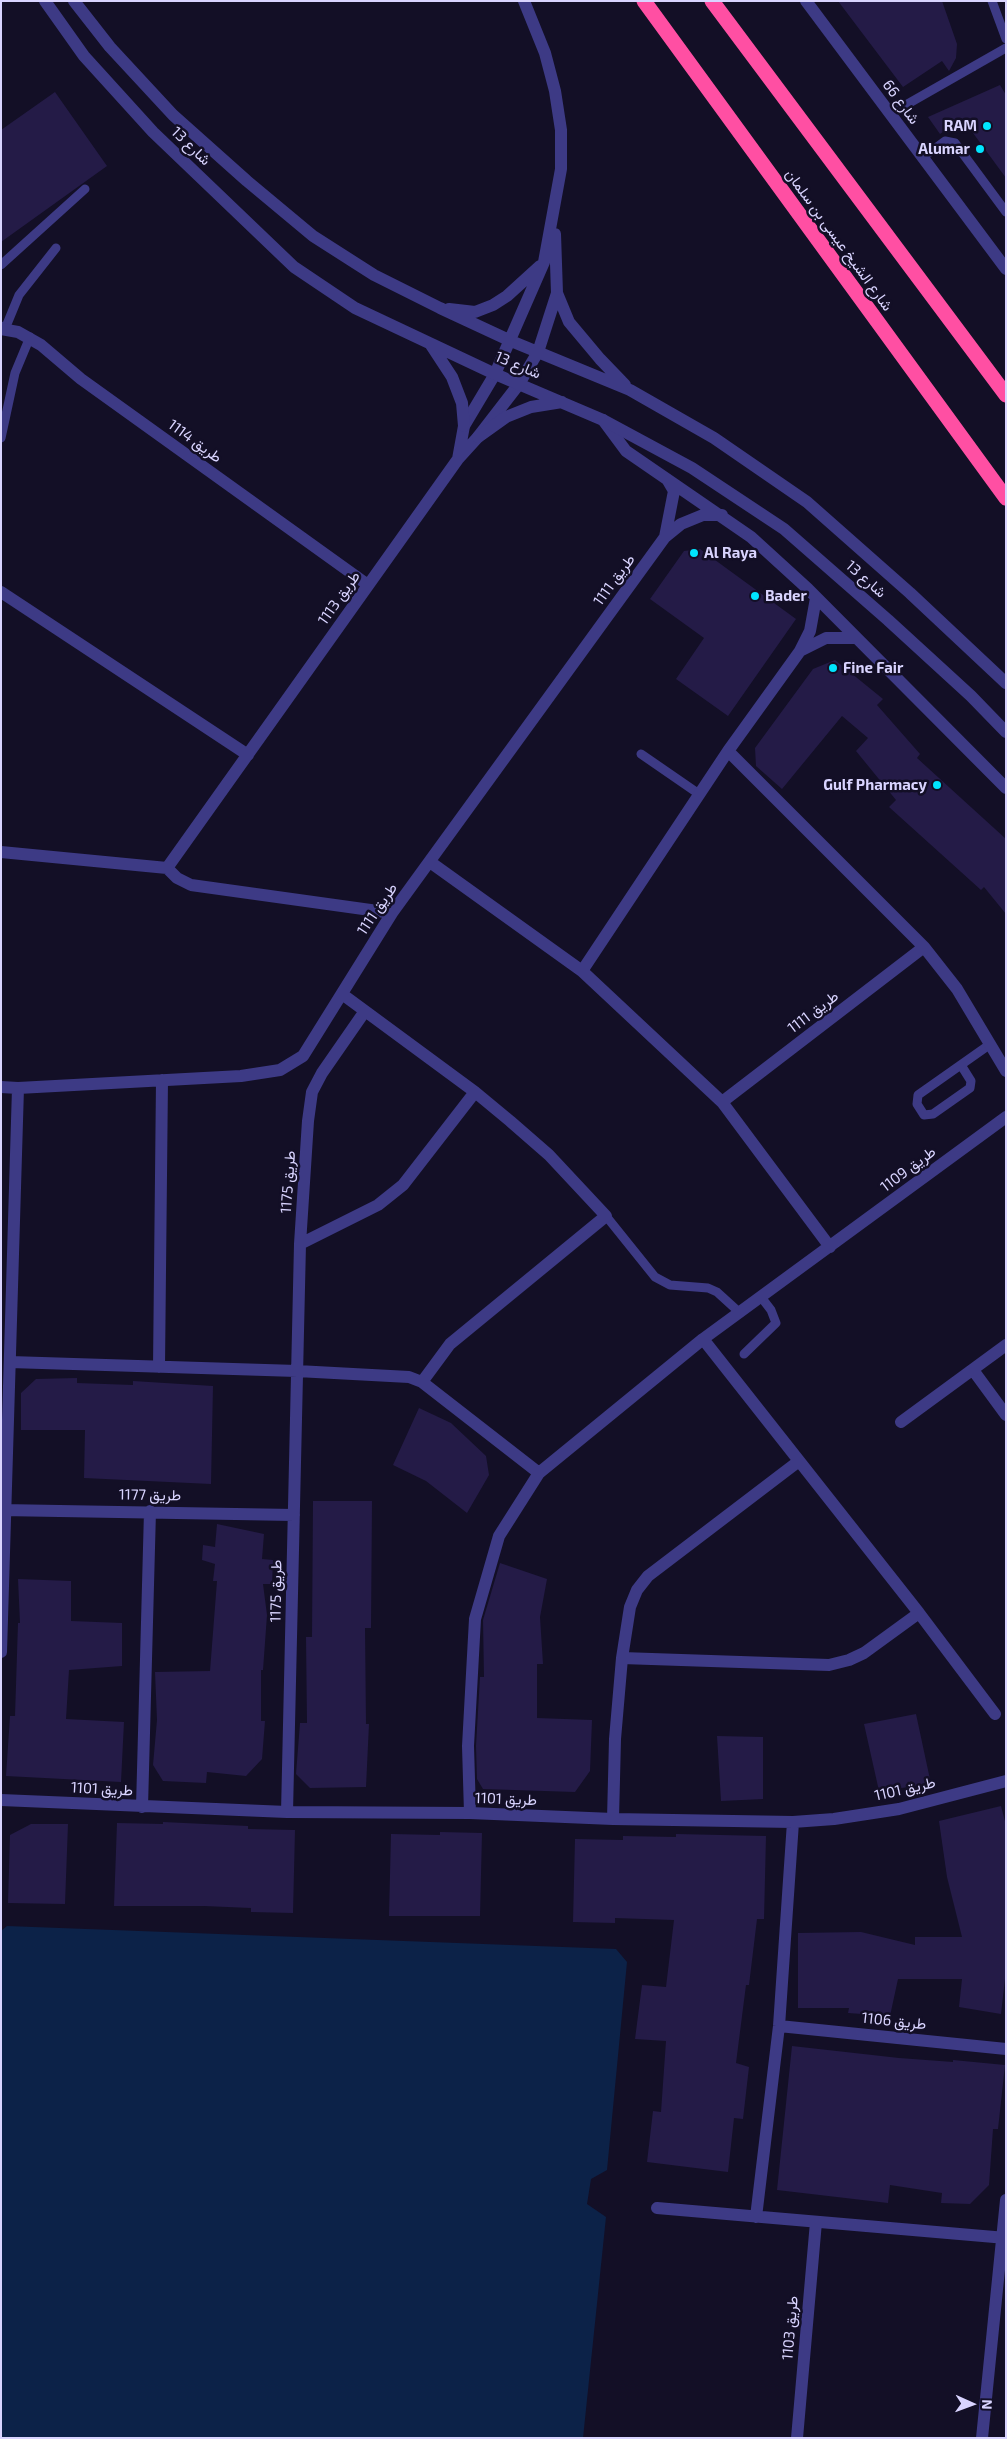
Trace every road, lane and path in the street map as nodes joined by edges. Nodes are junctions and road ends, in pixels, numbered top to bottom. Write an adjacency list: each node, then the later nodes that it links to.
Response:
1 (46, 1): 24 (street, شارع 13)
2 (524, 1): 13 (street)
3 (644, 1): 37 (highway, شارع الشيخ عيسى بن سلمان)
4 (712, 1): 29 (highway)
5 (806, 1): 10 (street, شارع 66)
6 (992, 1): 8 (lane)
7 (78, 2): 20 (street, شارع 13)
8 (1006, 39)
9 (1006, 48): 10 (lane)
10 (890, 114): 11 (street, شارع 66)
11 (922, 158): 14 (lane); 18 (street, شارع 66)
12 (85, 189): 17 (lane)
13 (554, 207): 16 (street, طريق 1113); 19 (street)
14 (1006, 212)
15 (56, 248): 21 (lane)
16 (544, 262): 20 (street); 23 (street, طريق 1113)
17 (1, 266)
18 (1006, 269)
19 (557, 293): 25 (street, طريق 1113); 28 (street)
20 (440, 308): 23 (street, شارع 13)
21 (3, 328): 22 (street, طريق 1114)
22 (30, 337): 34 (lane); 40 (street, طريق 1114)
23 (511, 342): 25 (street, شارع 13); 26 (street, طريق 1113)
24 (431, 345): 26 (street, شارع 13); 32 (street)
25 (538, 352): 27 (street, طريق 1113); 28 (street, شارع 13)
26 (495, 374): 27 (street, شارع 13); 32 (street, طريق 1113)
27 (519, 384): 30 (street, شارع 13); 33 (street, طريق 1113)
28 (630, 390): 45 (street, شارع 13)
29 (1006, 396)
30 (564, 402): 31 (street, شارع 13); 33 (street)
31 (603, 420): 36 (street); 46 (street, شارع 13)
32 (464, 426): 35 (street, طريق 1113)
33 (478, 437): 35 (street, طريق 1113)
34 (1, 438)
35 (458, 459): 40 (street, طريق 1113)
36 (667, 479): 38 (street); 39 (street, طريق 1111)
37 (1006, 498)
38 (722, 515): 39 (street, طريق 1111); 42 (street)
39 (665, 537): 53 (street, طريق 1111)
40 (368, 585): 49 (street, طريق 1113)
41 (1, 592): 49 (street)
42 (816, 598): 43 (street); 44 (street)
43 (856, 638): 44 (street); 50 (street)
44 (800, 651): 47 (street)
45 (1006, 683)
46 (1006, 732)
47 (728, 751): 51 (street); 56 (street)
48 (641, 754): 51 (lane)
49 (248, 755): 54 (street, طريق 1113)
50 (1006, 788)
51 (699, 794): 57 (street)
52 (1, 852): 54 (street)
53 (430, 862): 55 (street, طريق 1111); 57 (street)
54 (167, 868): 55 (street)
55 (392, 914): 58 (street, طريق 1111)
56 (924, 947): 60 (street); 67 (street, طريق 1111)
57 (582, 971): 67 (street)
58 (342, 994): 59 (street); 63 (street, طريق 1111)
59 (364, 1011): 66 (street); 70 (street, طريق 1175)
60 (989, 1045): 61 (lane); 62 (street)
61 (961, 1065): 61 (lane)
62 (1006, 1071)
63 (162, 1080): 65 (street, طريق 1111); 78 (street)
64 (1, 1087): 65 (street, طريق 1111)
65 (18, 1088): 77 (street)
66 (475, 1092): 69 (street); 70 (street)
67 (722, 1102): 71 (street)
68 (1006, 1117): 71 (street, طريق 1109)
69 (606, 1216): 73 (lane); 81 (street)
70 (300, 1244): 79 (street, طريق 1175)
71 (830, 1247): 72 (street, طريق 1109)
72 (761, 1297): 73 (street, طريق 1109); 76 (lane)
73 (739, 1312): 74 (street, طريق 1109)
74 (703, 1339): 84 (street); 85 (street, طريق 1109)
75 (1006, 1345): 80 (street)
76 (744, 1354)
77 (10, 1362): 78 (street); 86 (street)
78 (159, 1367): 79 (street)
79 (297, 1370): 81 (street); 88 (street, طريق 1175)
80 (973, 1370): 82 (street); 83 (street)
81 (422, 1382): 85 (street)
82 (1006, 1415)
83 (901, 1422)
84 (799, 1461): 89 (street); 91 (street)
85 (538, 1473): 97 (street, طريق 1109)
86 (3, 1510): 87 (street, طريق 1177); 90 (street)
87 (150, 1511): 88 (street, طريق 1177); 95 (street)
88 (294, 1514): 96 (street, طريق 1175)
89 (919, 1613): 91 (street); 92 (street)
90 (1, 1652)
91 (622, 1658): 98 (street)
92 (995, 1714)
93 (1006, 1781): 99 (street, طريق 1101)
94 (1, 1800): 95 (street, طريق 1101)
95 (142, 1807): 96 (street, طريق 1101)
96 (287, 1812): 97 (street, طريق 1101)
97 (470, 1813): 98 (street, طريق 1101)
98 (613, 1819): 99 (street, طريق 1101)
99 (793, 1822): 100 (street)
100 (779, 2026): 101 (street, طريق 1106); 104 (street)
101 (1006, 2049)
102 (1006, 2200): 106 (street)
103 (657, 2208): 104 (street)
104 (756, 2217): 105 (street)
105 (816, 2222): 106 (street); 107 (street, طريق 1103)
106 (1004, 2238): 108 (street)
107 (797, 2438)
108 (982, 2438)

